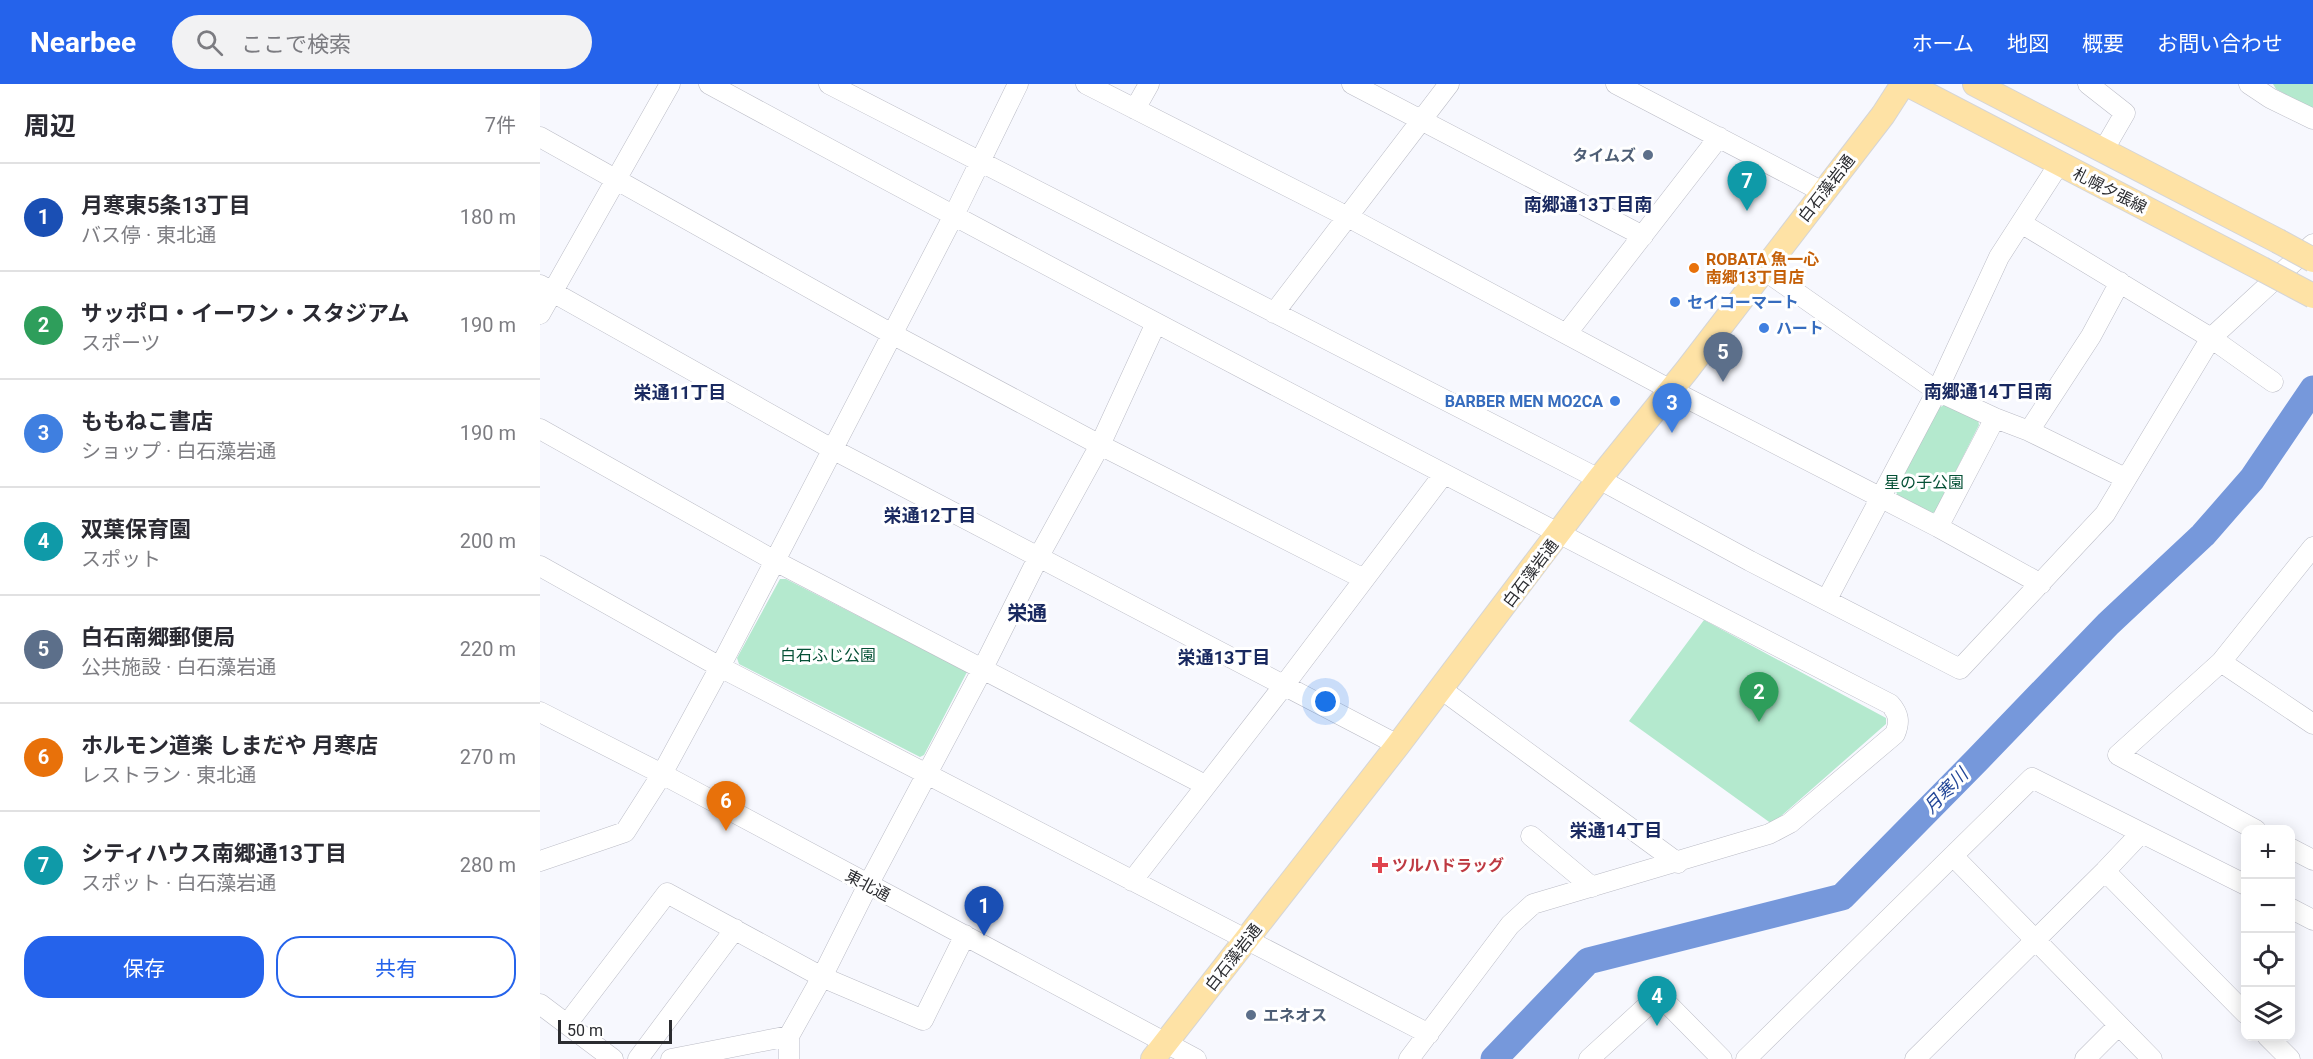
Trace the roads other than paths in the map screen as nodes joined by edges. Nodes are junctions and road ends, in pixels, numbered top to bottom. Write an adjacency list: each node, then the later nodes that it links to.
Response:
1 (670, 84): 22 (street)
2 (709, 84): 24 (street)
3 (829, 84): 20 (street)
4 (1018, 84): 20 (street)
5 (1086, 84): 14 (street)
6 (1149, 84): 14 (street)
7 (1352, 84): 16 (street)
8 (1449, 84): 16 (street)
9 (1616, 84): 18 (street)
10 (1905, 84): 21 (main road, 札幌夕張線); 23 (main road, 白石藻岩通)
11 (1975, 84): 19 (main road, 札幌夕張線)
12 (2088, 84): 19 (street)
13 (2255, 86): 15 (street)
14 (1135, 109): 25 (street)
15 (2313, 119)
16 (1420, 120): 25 (street); 27 (street)
17 (540, 136): 22 (street)
18 (1719, 137): 23 (street); 27 (street)
19 (2103, 151): 29 (main road, 札幌夕張線, bridge)
20 (981, 162): 24 (street); 34 (street)
21 (2059, 164): 26 (street); 33 (main road, 札幌夕張線, bridge)
22 (616, 179): 32 (street); 38 (street)
23 (1823, 192): 30 (main road, 白石藻岩通)
24 (956, 213): 36 (street); 38 (street)
25 (1346, 216): 34 (street); 37 (street)
26 (2021, 223): 31 (street); 42 (street)
27 (1643, 236): 37 (street)
28 (2313, 244): 39 (street)
29 (2313, 260)
30 (1764, 270): 41 (main road, 白石藻岩通); 42 (street)
31 (2120, 282): 39 (street); 45 (street)
32 (546, 288): 35 (street); 47 (street)
33 (2313, 296)
34 (1274, 313): 50 (street)
35 (540, 314)
36 (1156, 323): 46 (street); 48 (street)
37 (1567, 333): 41 (street)
38 (892, 334): 46 (street); 47 (street)
39 (2211, 338): 40 (street); 49 (street)
40 (2273, 382)
41 (1671, 390): 50 (main road, 白石藻岩通); 51 (street)
42 (1937, 391): 43 (street); 51 (street)
43 (1995, 418): 45 (street); 52 (street)
44 (540, 429): 56 (street)
45 (2029, 431): 49 (street)
46 (1100, 445): 55 (street); 58 (street)
47 (832, 449): 55 (street); 56 (street)
48 (1443, 475): 53 (street); 58 (street)
49 (2125, 478): 59 (street)
50 (1599, 479): 53 (main road, 白石藻岩通); 60 (street)
51 (1880, 498): 52 (street); 60 (street)
52 (1938, 527): 59 (street)
53 (1561, 531): 65 (main road, 白石藻岩通); 79 (street)
54 (2311, 553): 61 (street)
55 (1039, 556): 63 (street); 64 (street)
56 (775, 561): 62 (street); 63 (street)
57 (540, 566): 62 (street)
58 (1364, 579): 64 (street)
59 (2041, 584): 60 (street)
60 (1827, 599)
61 (2221, 662): 67 (street); 72 (street)
62 (720, 667): 69 (street); 70 (street)
63 (982, 670): 69 (street); 71 (street)
64 (1285, 684): 68 (street); 71 (street)
65 (1441, 689): 68 (main road, 白石藻岩通); 79 (street)
66 (540, 712): 70 (street, 東北通)
67 (2313, 724)
68 (1398, 745): 89 (main road, 白石藻岩通)
69 (927, 773): 81 (street); 83 (street)
70 (662, 774): 78 (street); 83 (street, 東北通)
71 (1206, 785): 81 (street)
72 (2247, 825)
73 (2141, 833): 76 (street); 80 (street); 82 (street)
74 (1531, 836): 84 (street)
75 (2295, 851): 77 (street)
76 (1954, 857): 90 (street); 108 (street)
77 (2313, 860)
78 (540, 861)
79 (1678, 863): 84 (street)
80 (2105, 872): 90 (street); 93 (street)
81 (1132, 881): 89 (street)
82 (2241, 883)
83 (868, 885): 88 (street, 東北通); 91 (street)
84 (1592, 887): 96 (street)
85 (2295, 911): 86 (street)
86 (2313, 920)
87 (735, 929): 91 (street); 94 (street); 101 (street)
88 (965, 935): 91 (street); 99 (street, 東北通)
89 (1246, 940): 96 (street); 99 (main road, 白石藻岩通)
90 (2036, 940): 95 (street); 109 (street)
91 (822, 977): 97 (street)
92 (540, 1004): 94 (street)
93 (2241, 1009)
94 (567, 1024): 100 (street)
95 (2118, 1026): 110 (street); 111 (street)
96 (1429, 1034): 105 (street)
97 (789, 1036): 102 (street); 103 (street)
98 (2272, 1041): 112 (street)
99 (1159, 1051): 104 (street, 東北通)
100 (613, 1059)
101 (638, 1059)
102 (671, 1059)
103 (789, 1059)
104 (1196, 1059)
105 (1409, 1059)
106 (1588, 1059): 107 (street)
107 (1722, 1059)
108 (1746, 1059)
109 (1915, 1059)
110 (2085, 1059)
111 (2152, 1059)
112 (2290, 1059)

